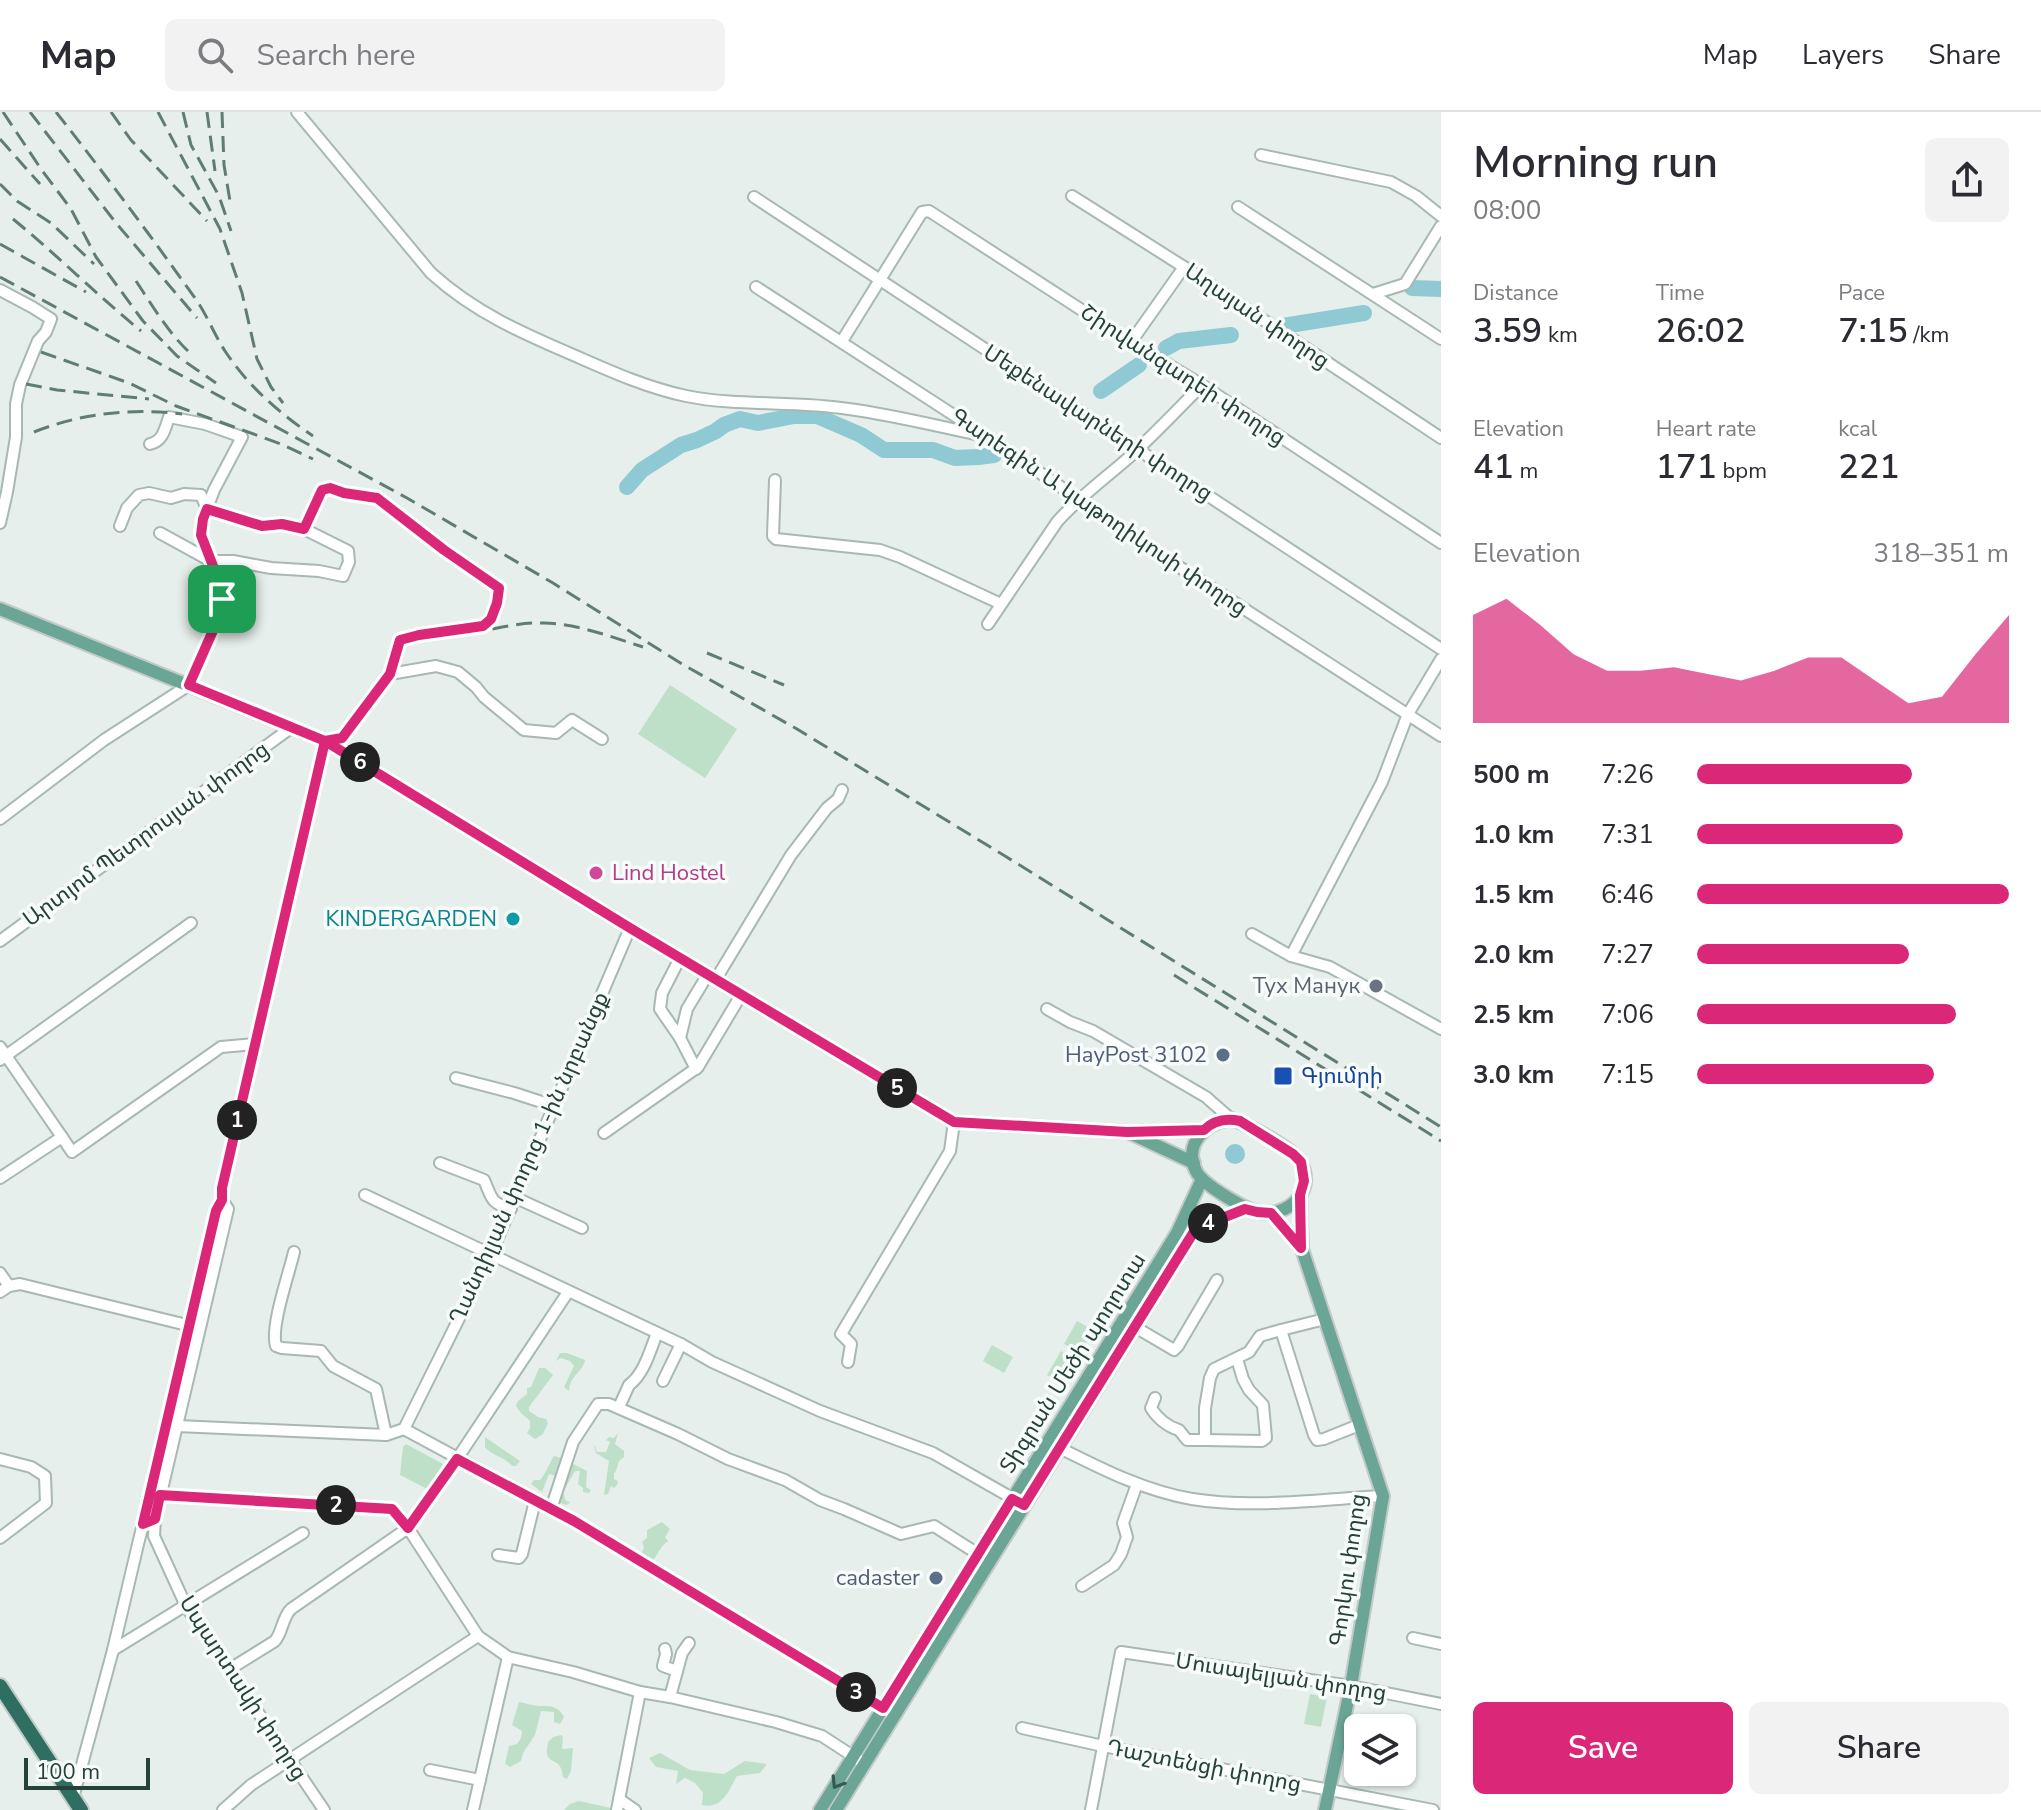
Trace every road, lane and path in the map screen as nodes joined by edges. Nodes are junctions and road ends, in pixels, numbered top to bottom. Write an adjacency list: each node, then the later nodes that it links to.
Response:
1 (297, 112): 17 (street)
2 (1261, 155): 6 (street)
3 (1072, 196): 8 (street, Աղայան փողոց)
4 (754, 197): 9 (street, Մեքենավարների փողոց)
5 (1238, 207): 12 (street)
6 (1441, 216)
7 (1441, 226): 12 (street)
8 (1184, 267): 15 (street); 18 (street, Աղայան փողոց)
9 (881, 281): 14 (street); 15 (street, Շիրվանզադեի փողոց); 20 (street, Մեքենավարների փողոց)
10 (756, 287): 14 (street, Գարեգին Ա կաթողիկոսի փողոց)
11 (0, 290): 24 (street)
12 (1373, 294): 13 (street)
13 (1441, 339)
14 (842, 341): 17 (street, Գարեգին Ա կաթողիկոսի փողոց)
15 (1131, 342): 16 (street, Շիրվանզադեի փողոց)
16 (1202, 385): 20 (street); 28 (street, Շիրվանզադեի փողոց)
17 (986, 436): 22 (street, Գարեգին Ա կաթողիկոսի փողոց)
18 (1441, 438)
19 (150, 444): 23 (street)
20 (1138, 449): 22 (street); 33 (street, Մեքենավարների փողոց)
21 (775, 480): 30 (street)
22 (1080, 501): 30 (street); 37 (street, Գարեգին Ա կաթողիկոսի փողոց)
23 (207, 509): 25 (street); 26 (street); 29 (street)
24 (0, 523)
25 (120, 526)
26 (304, 529): 29 (street); 35 (street)
27 (160, 533): 29 (street)
28 (1441, 543)
29 (211, 561): 36 (street)
30 (1001, 604): 32 (street)
31 (0, 609): 36 (main road)
32 (988, 624)
33 (1441, 649)
34 (1441, 659): 37 (street)
35 (390, 674): 40 (street); 41 (street)
36 (189, 685): 38 (main road); 43 (street)
37 (1408, 714): 39 (street, Գարեգին Ա կաթողիկոսի փողոց); 48 (street)
38 (292, 727): 41 (main road); 47 (street, Արտյոմ Պետրոսյան փողոց)
39 (1441, 736)
40 (602, 739)
41 (325, 741): 45 (main road); 55 (street)
42 (842, 790): 50 (street)
43 (0, 819)
44 (191, 923): 56 (street)
45 (630, 928): 49 (main road); 59 (street, Ղանդիլյան փողոց 1-ին նրբանցք)
46 (1252, 934): 48 (street)
47 (0, 941)
48 (1291, 956): 53 (street)
49 (680, 958): 50 (main road); 54 (street)
50 (712, 977): 51 (main road); 54 (street)
51 (741, 995): 57 (street); 61 (main road)
52 (1047, 1009): 60 (street)
53 (1441, 1029)
54 (680, 1038): 57 (street)
55 (255, 1044): 65 (street); 85 (street)
56 (2, 1054): 65 (street)
57 (696, 1069): 64 (street)
58 (456, 1078): 59 (street)
59 (554, 1106): 72 (street, Ղանդիլյան փողոց 1-ին նրբանցք)
60 (1231, 1119): 62 (main road); 71 (main road)
61 (954, 1122): 63 (main road); 91 (street)
62 (1204, 1130): 63 (main road); 67 (main road)
63 (1127, 1132): 67 (main road)
64 (604, 1133)
65 (62, 1137): 68 (street)
66 (440, 1163): 73 (street)
67 (1194, 1163): 69 (main road)
68 (0, 1178)
69 (1202, 1179): 74 (main road); 107 (main road, Տիգրան Մեծի պողոտա)
70 (365, 1195): 79 (street)
71 (1300, 1195): 75 (main road); 77 (main road, Գորկու փողոց)
72 (516, 1198): 73 (street, Ղանդիլյան փողոց 1-ին նրբանցք); 76 (street)
73 (511, 1209): 79 (street, Ղանդիլյան փողոց 1-ին նրբանցք)
74 (1245, 1209): 75 (main road); 86 (main road, Տիգրան Մեծի պողոտա)
75 (1271, 1213): 77 (main road, Գորկու փողոց)
76 (582, 1228)
77 (1301, 1248): 84 (main road, Գորկու փողոց)
78 (294, 1252): 98 (street)
79 (491, 1254): 83 (street); 97 (street, Ղանդիլյան փողոց 1-ին նրբանցք)
80 (0, 1273): 82 (street)
81 (1217, 1280): 86 (street)
82 (5, 1289): 85 (street)
83 (568, 1292): 88 (street); 102 (street)
84 (1325, 1319): 87 (street); 95 (main road, Գորկու փողոց)
85 (195, 1327): 96 (street); 110 (street)
86 (1135, 1327): 100 (main road, Տիգրան Մեծի պողոտա)
87 (1281, 1330): 90 (street); 95 (street)
88 (657, 1333): 89 (street); 94 (street)
89 (681, 1344): 92 (street); 107 (street)
90 (1237, 1359): 99 (street); 99 (street)
91 (848, 1362)
92 (663, 1381)
93 (1155, 1398): 99 (street)
94 (619, 1407): 108 (street); 114 (street)
95 (1359, 1425): 105 (main road, Գորկու փողոց)
96 (177, 1426): 98 (street); 104 (street)
97 (404, 1429): 98 (street); 102 (street)
98 (386, 1435)
99 (1205, 1440)
100 (1060, 1448): 103 (street); 107 (main road, Տիգրան Մեծի պողոտա)
101 (0, 1459): 113 (street)
102 (457, 1459): 106 (street); 111 (street)
103 (1137, 1484): 105 (street); 116 (street)
104 (160, 1495): 109 (street); 111 (street)
105 (1383, 1496): 128 (main road, Գորկու փողոց)
106 (535, 1501): 108 (street); 115 (street)
107 (1018, 1502): 114 (main road, Տիգրան Մեծի պողոտա); 133 (main road, Տիգրան Մեծի պողոտա)
108 (551, 1509): 132 (street)
109 (155, 1519): 110 (street); 117 (street, Սպարտակի փողոց)
110 (143, 1524): 122 (street)
111 (408, 1528): 118 (street); 126 (street)
112 (303, 1533): 117 (street)
113 (0, 1538)
114 (978, 1554): 132 (main road, Տիգրան Մեծի պողոտա)
115 (498, 1555)
116 (1082, 1586)
117 (186, 1606): 122 (street); 126 (street, Սպարտակի փողոց)
118 (478, 1636): 124 (street); 137 (street)
119 (1413, 1638): 121 (street)
120 (689, 1643): 125 (street)
121 (1441, 1644)
122 (113, 1650): 142 (street)
123 (665, 1652): 125 (street)
124 (508, 1657): 129 (street); 139 (street)
125 (679, 1665): 130 (street)
126 (230, 1669): 137 (street, Սպարտակի փողոց)
127 (0, 1686): 142 (highway)
128 (1351, 1686): 131 (street, Մուսայելյան փողոց); 135 (street, Մուսայելյան փողոց); 140 (main road, Գորկու փողոց)
129 (640, 1692): 130 (street); 141 (street)
130 (670, 1697): 136 (street)
131 (1441, 1704)
132 (883, 1708): 133 (street); 136 (main road, Տիգրան Մեծի պողոտա)
133 (895, 1715): 136 (main road, Տիգրան Մեծի պողոտա)
134 (1022, 1728): 135 (street, Դաշտենցի փողոց)
135 (1103, 1746): 140 (street, Դաշտենցի փողոց); 149 (street)
136 (859, 1760): 147 (main road, Տիգրան Մեծի պողոտա, one-way to 147); 148 (main road, Տիգրան Մեծի պողոտա)
137 (290, 1761): 143 (street); 144 (street, Սպարտակի փողոց)
138 (430, 1770): 139 (street)
139 (480, 1780): 145 (street)
140 (1329, 1790): 150 (main road, Գորկու փողոց); 151 (street, Դաշտենցի փողոց)
141 (618, 1805): 146 (street)
142 (78, 1807)
143 (223, 1810)
144 (324, 1810)
145 (473, 1810)
146 (635, 1810)
147 (820, 1810)
148 (836, 1810)
149 (1091, 1810)
150 (1325, 1810)
151 (1433, 1810)

